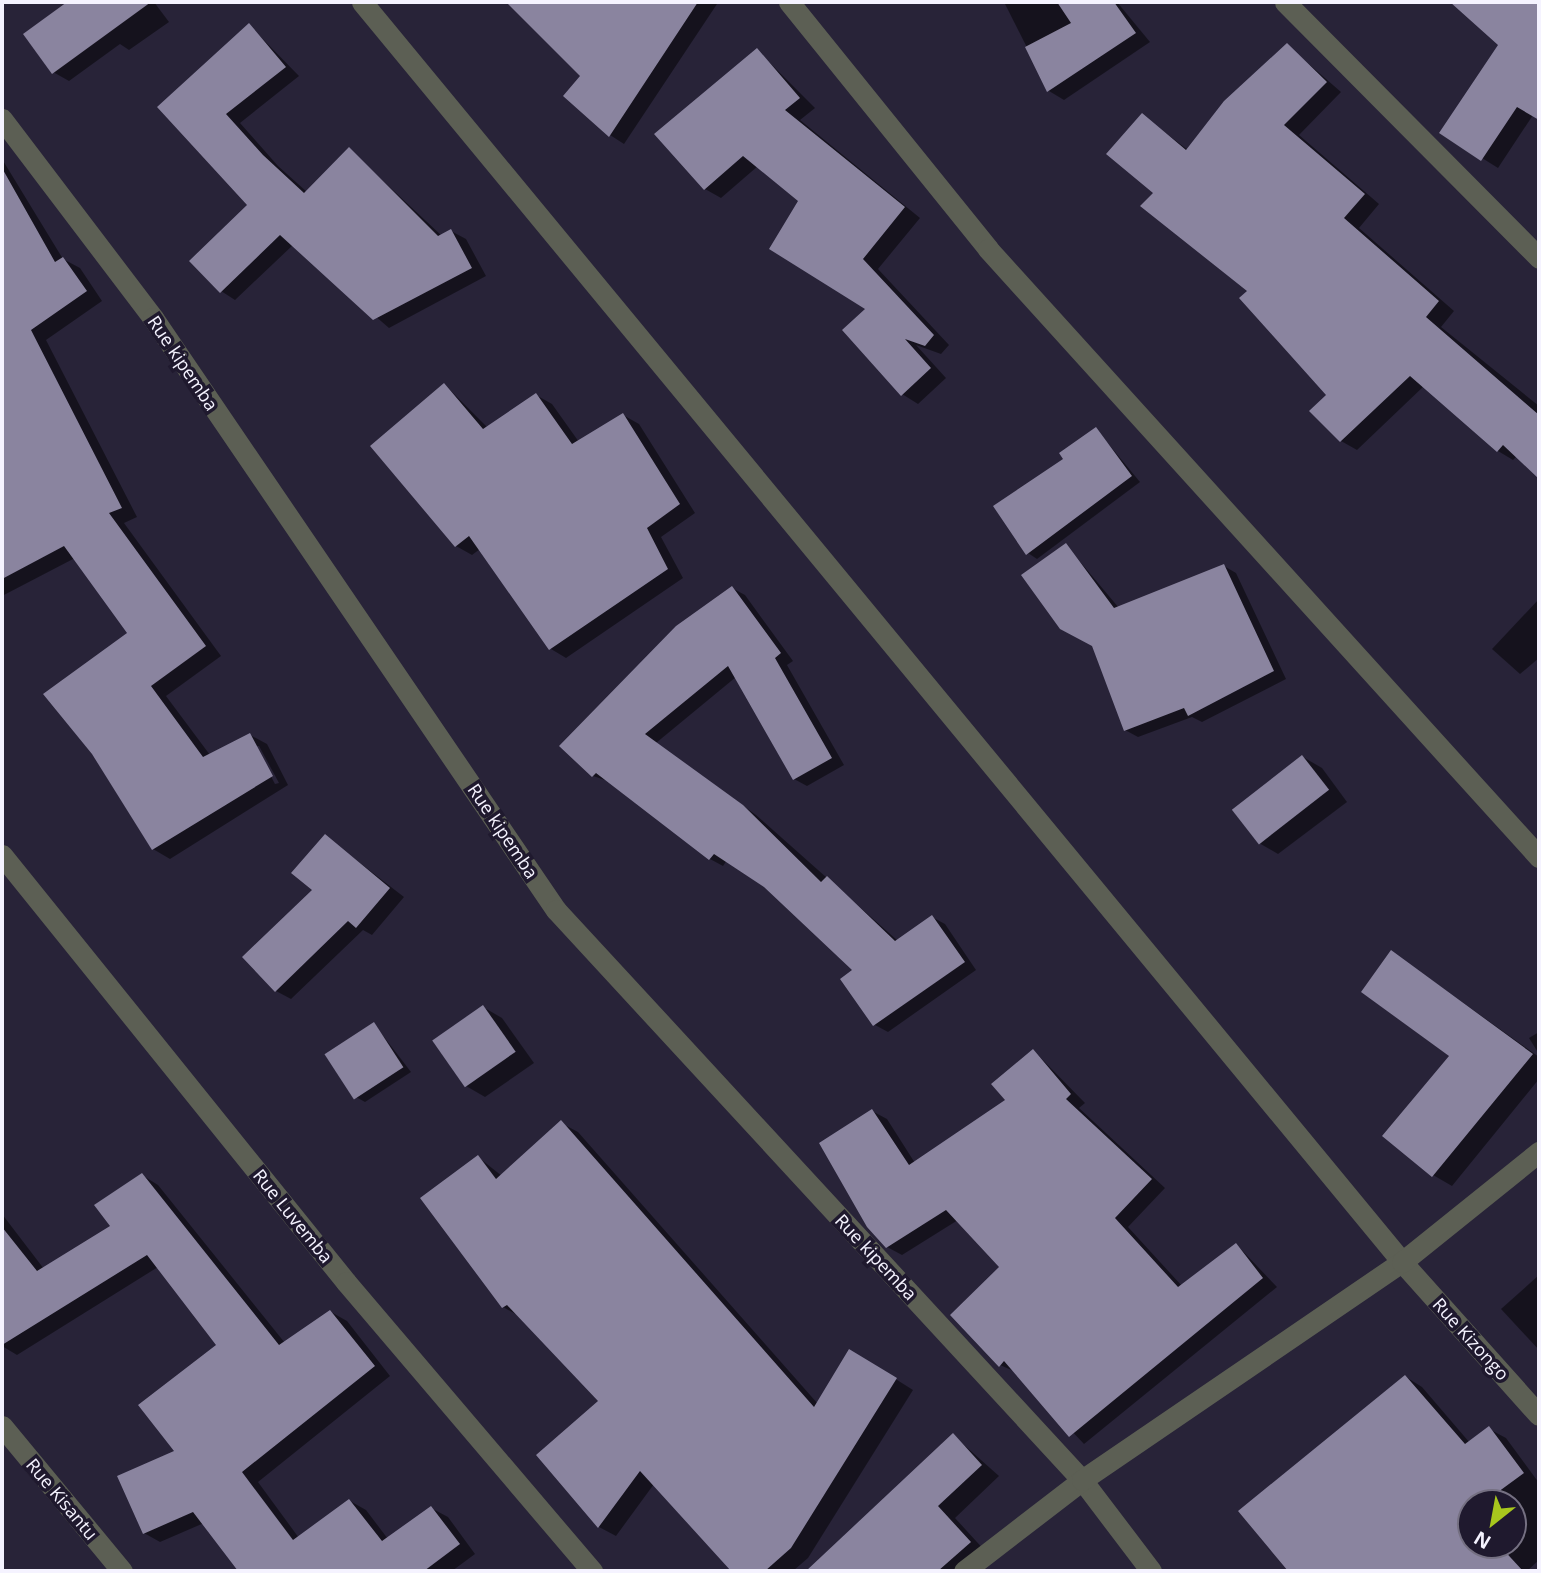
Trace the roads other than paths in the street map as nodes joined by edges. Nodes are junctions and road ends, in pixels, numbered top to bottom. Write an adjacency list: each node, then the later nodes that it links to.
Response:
1 (362, 2): 9 (street, Rue Kizongo)
2 (789, 2): 7 (street)
3 (1285, 2): 5 (street)
4 (2, 119): 12 (street, Rue kipemba)
5 (1539, 258)
6 (2, 855): 14 (street, Rue Luvemba)
7 (1539, 857)
8 (1539, 1152): 9 (street)
9 (1402, 1262): 10 (street, Rue Kizongo); 12 (street)
10 (1539, 1415)
11 (2, 1426): 13 (street, Rue Kisantu)
12 (1082, 1480): 15 (street); 16 (street)
13 (122, 1571)
14 (592, 1571)
15 (964, 1571)
16 (1151, 1571)

